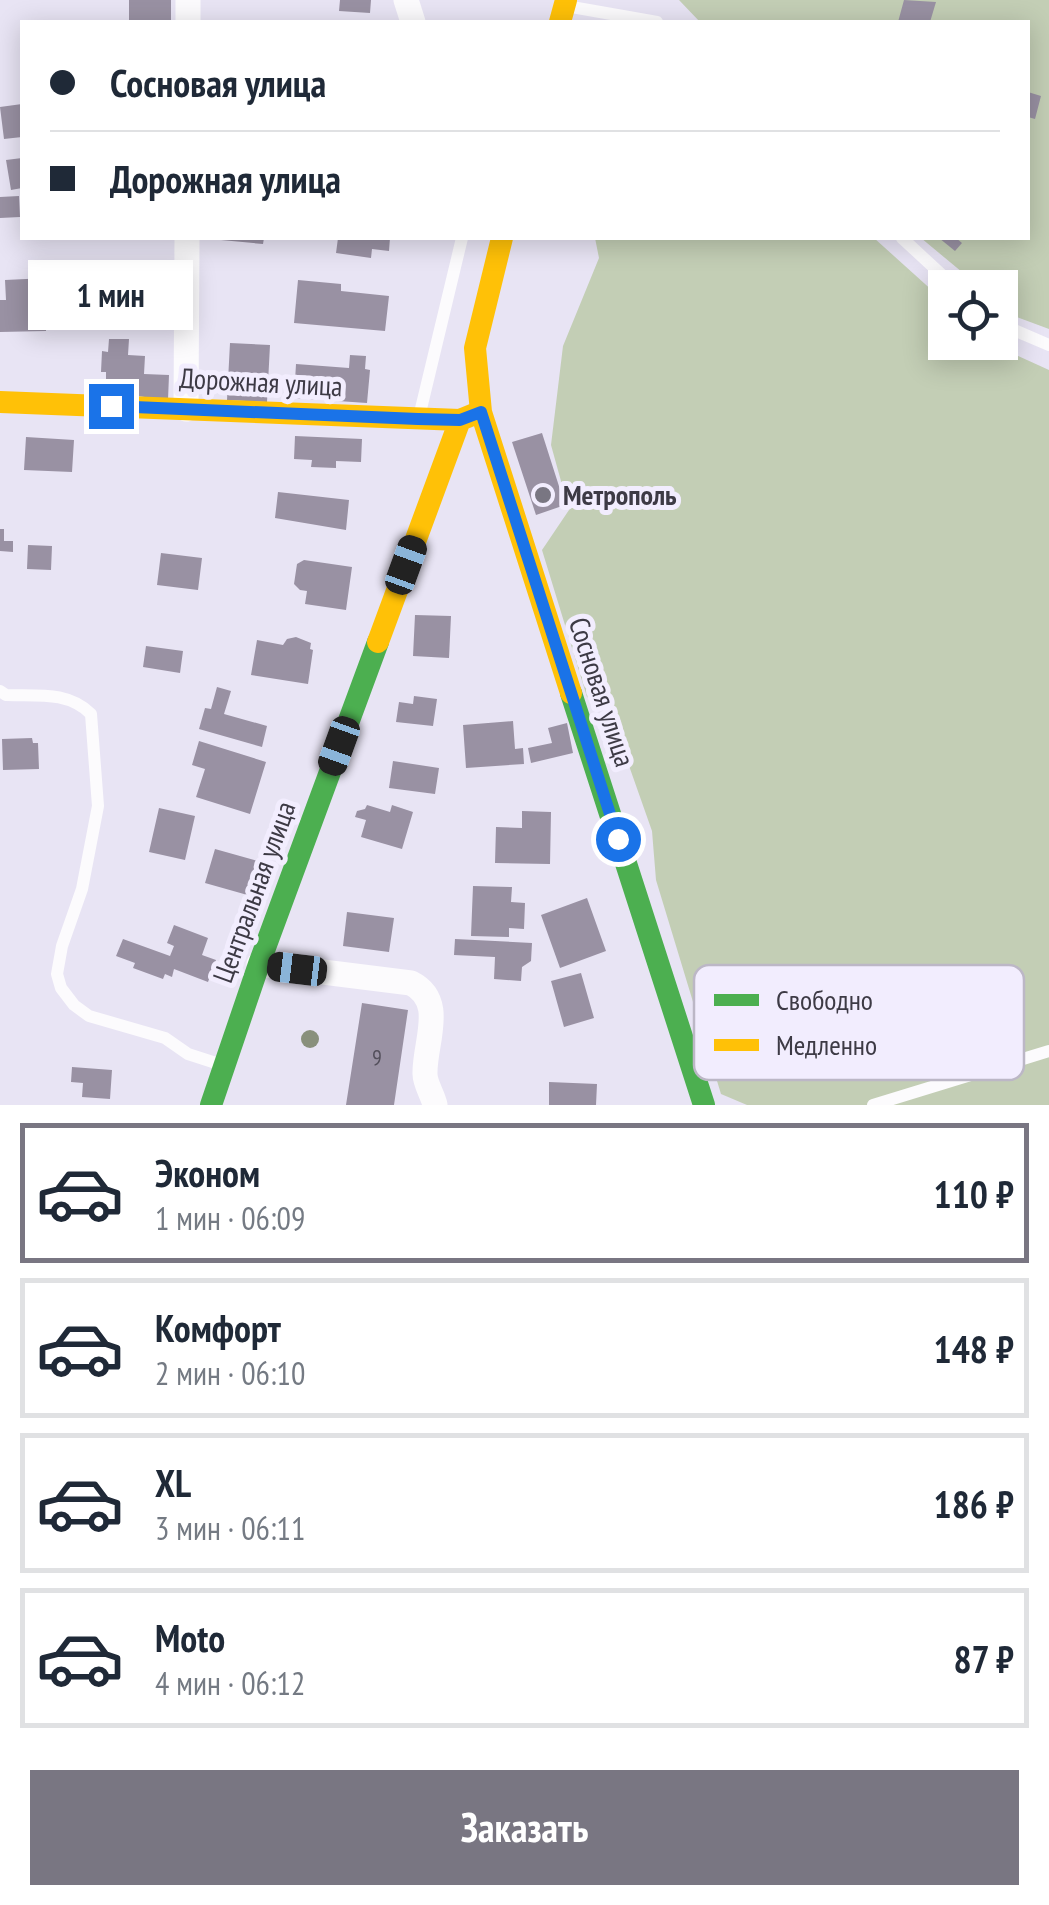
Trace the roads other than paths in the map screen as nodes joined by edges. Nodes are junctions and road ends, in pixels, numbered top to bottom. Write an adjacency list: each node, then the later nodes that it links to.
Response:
1 (564, 9): 2 (lane)
2 (642, 20)
3 (186, 240): 11 (street)
4 (462, 240): 13 (lane)
5 (501, 240): 12 (street, Центральная улица)
6 (904, 240): 7 (lane)
7 (937, 270)
8 (1018, 332): 9 (lane)
9 (1049, 345)
10 (0, 402): 11 (street, Дорожная улица)
11 (186, 409): 13 (street, Дорожная улица)
12 (470, 416): 13 (street, Дорожная улица); 15 (street, Центральная улица); 19 (street, Сосновая улица)
13 (418, 419)
14 (0, 691): 18 (lane)
15 (259, 964): 18 (street, Центральная улица); 20 (street)
16 (1049, 1051): 17 (lane)
17 (1024, 1059)
18 (224, 1066): 23 (street, Центральная улица)
19 (694, 1076)
20 (424, 1077): 24 (lane); 25 (street)
21 (696, 1080): 26 (street, Сосновая улица)
22 (955, 1080): 27 (lane)
23 (211, 1105)
24 (420, 1105)
25 (434, 1105)
26 (704, 1105)
27 (874, 1105)

